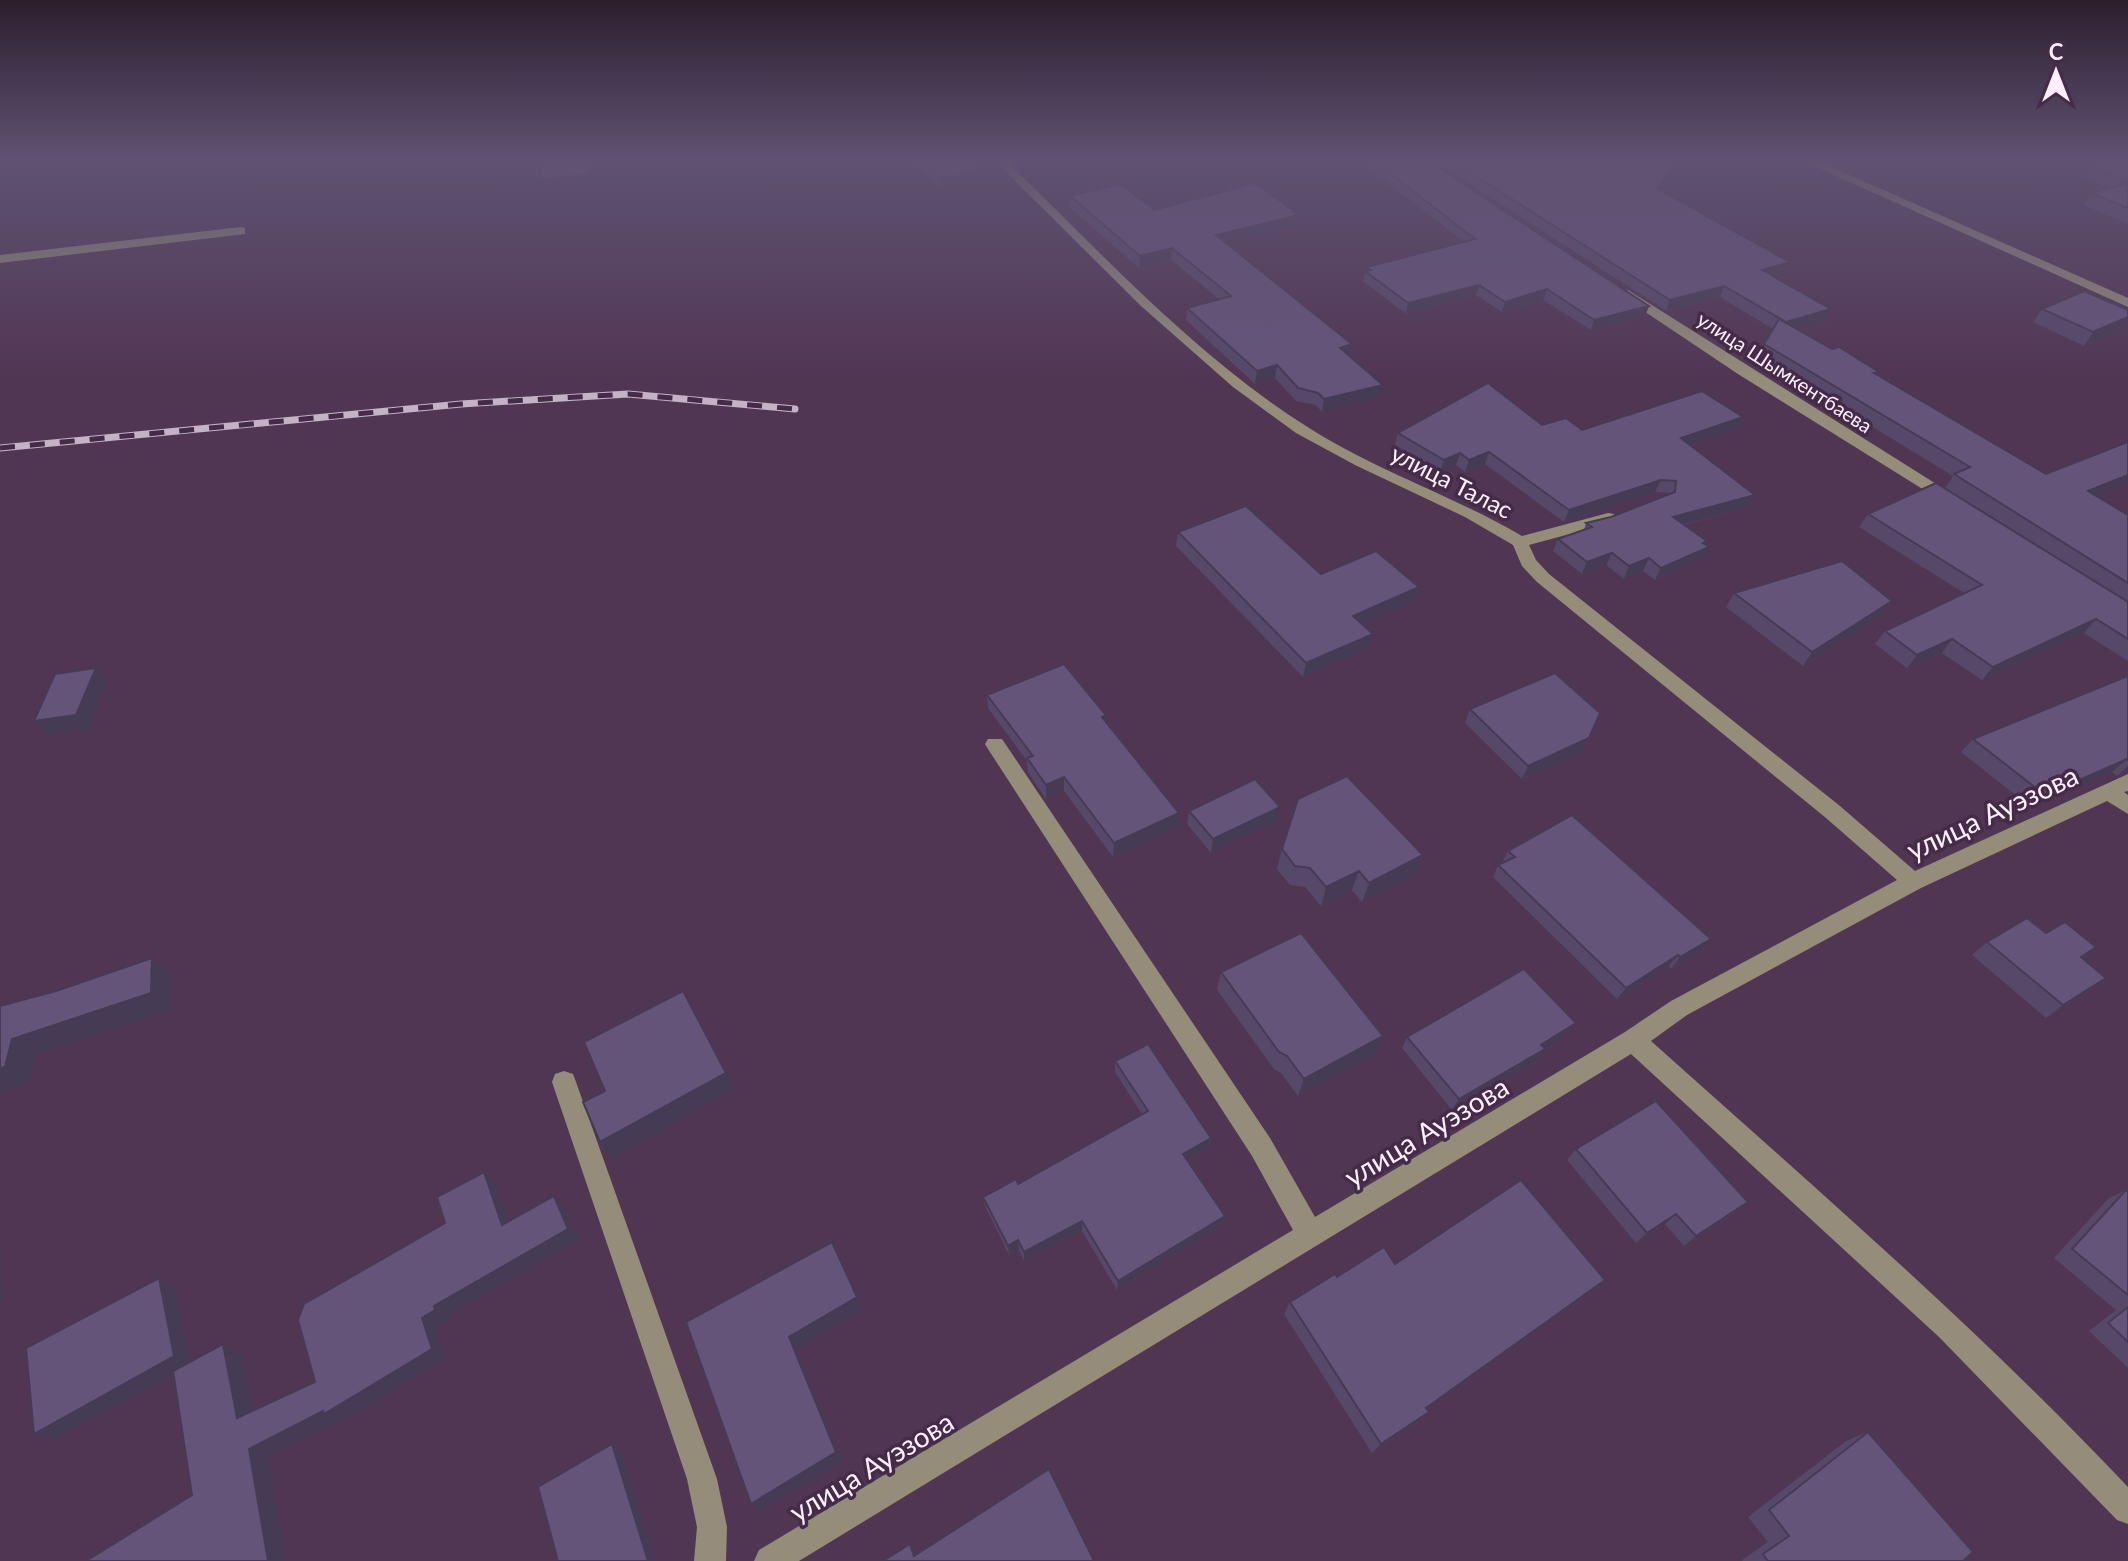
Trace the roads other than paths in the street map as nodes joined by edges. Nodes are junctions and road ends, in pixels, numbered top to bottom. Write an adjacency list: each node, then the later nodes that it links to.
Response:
1 (216, 234): 4 (street)
2 (1075, 234): 9 (street, улица Талас)
3 (1973, 234): 6 (street)
4 (0, 259)
5 (1620, 289): 8 (street, улица Шымкентбаева)
6 (2128, 303)
7 (1624, 512): 9 (street)
8 (1970, 512)
9 (1520, 542): 12 (street, улица Талас)
10 (995, 744): 15 (street)
11 (2121, 793): 12 (street, улица Ауэзова)
12 (1913, 882): 13 (street, улица Ауэзова)
13 (1633, 1040): 15 (street, улица Ауэзова); 16 (street)
14 (564, 1082): 17 (street)
15 (1311, 1236): 18 (street, улица Ауэзова)
16 (2128, 1509)
17 (710, 1561)
18 (770, 1561)

